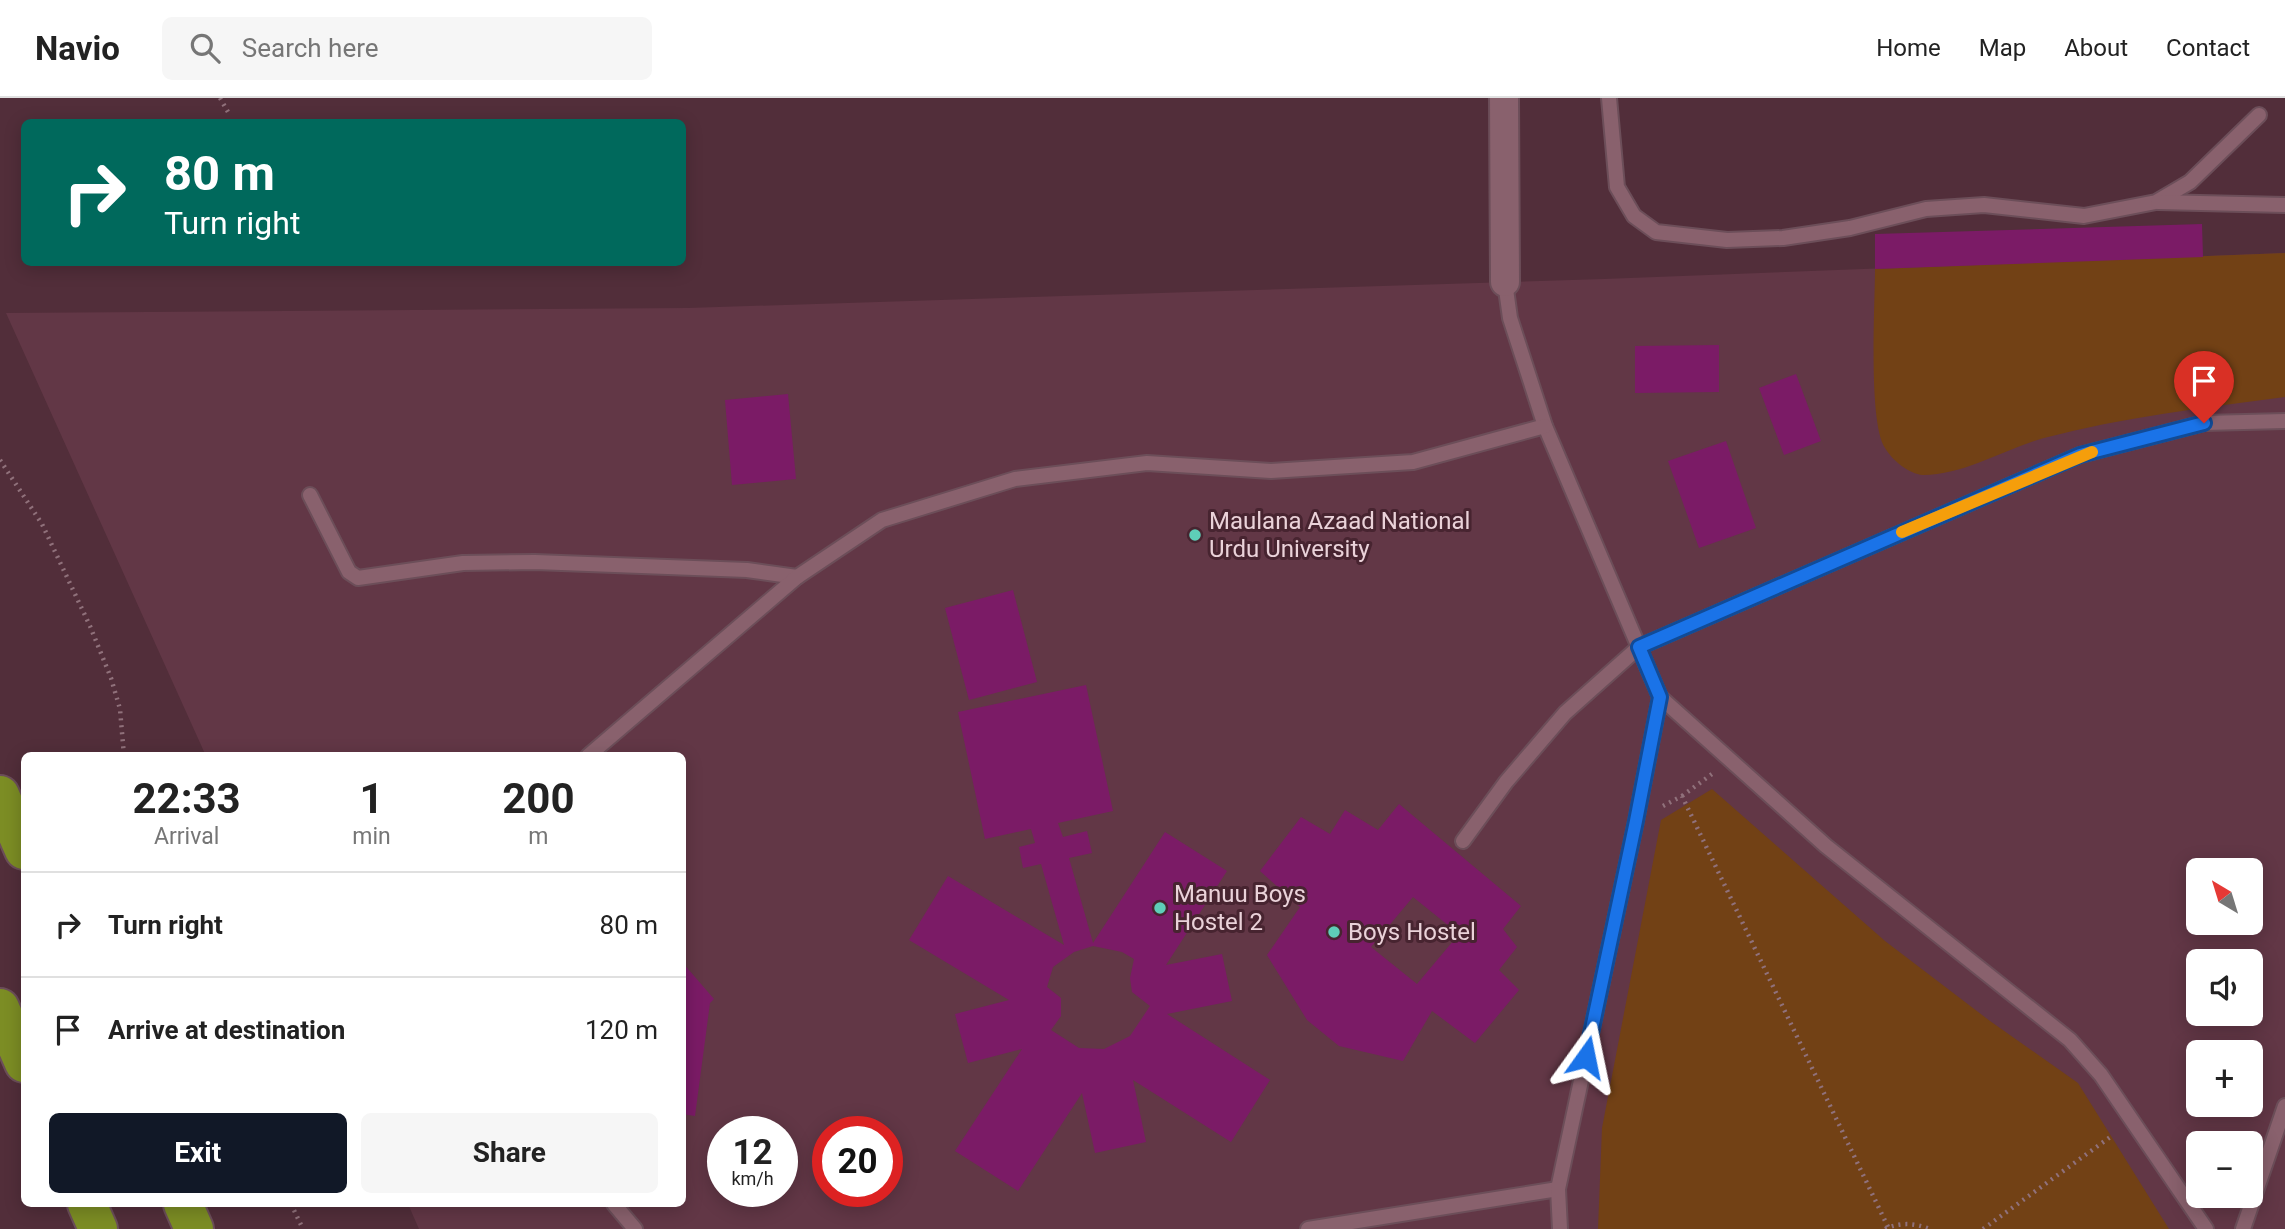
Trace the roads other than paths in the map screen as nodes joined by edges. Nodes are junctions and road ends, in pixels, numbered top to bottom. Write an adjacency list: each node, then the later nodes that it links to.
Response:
1 (1504, 98): 6 (street)
2 (1609, 98): 4 (lane)
3 (2259, 115): 4 (lane)
4 (2156, 202): 5 (lane)
5 (2285, 205)
6 (1505, 282): 8 (lane)
7 (2285, 421): 11 (lane)
8 (1545, 426): 10 (lane); 11 (lane)
9 (310, 495): 10 (lane)
10 (797, 578): 13 (lane)
11 (1639, 647): 12 (lane); 15 (lane)
12 (1660, 697): 20 (lane); 29 (lane)
13 (593, 752)
14 (0, 795): 16 (highway)
15 (1463, 841)
16 (21, 843)
17 (0, 1008): 18 (highway)
18 (21, 1056)
19 (2285, 1105): 30 (lane)
20 (1558, 1189): 27 (lane); 28 (lane)
21 (88, 1207): 24 (highway)
22 (184, 1207): 25 (highway)
23 (617, 1207): 26 (lane)
24 (98, 1229)
25 (194, 1229)
26 (635, 1229)
27 (1308, 1229)
28 (1560, 1229)
29 (2206, 1229)
30 (2243, 1229)

